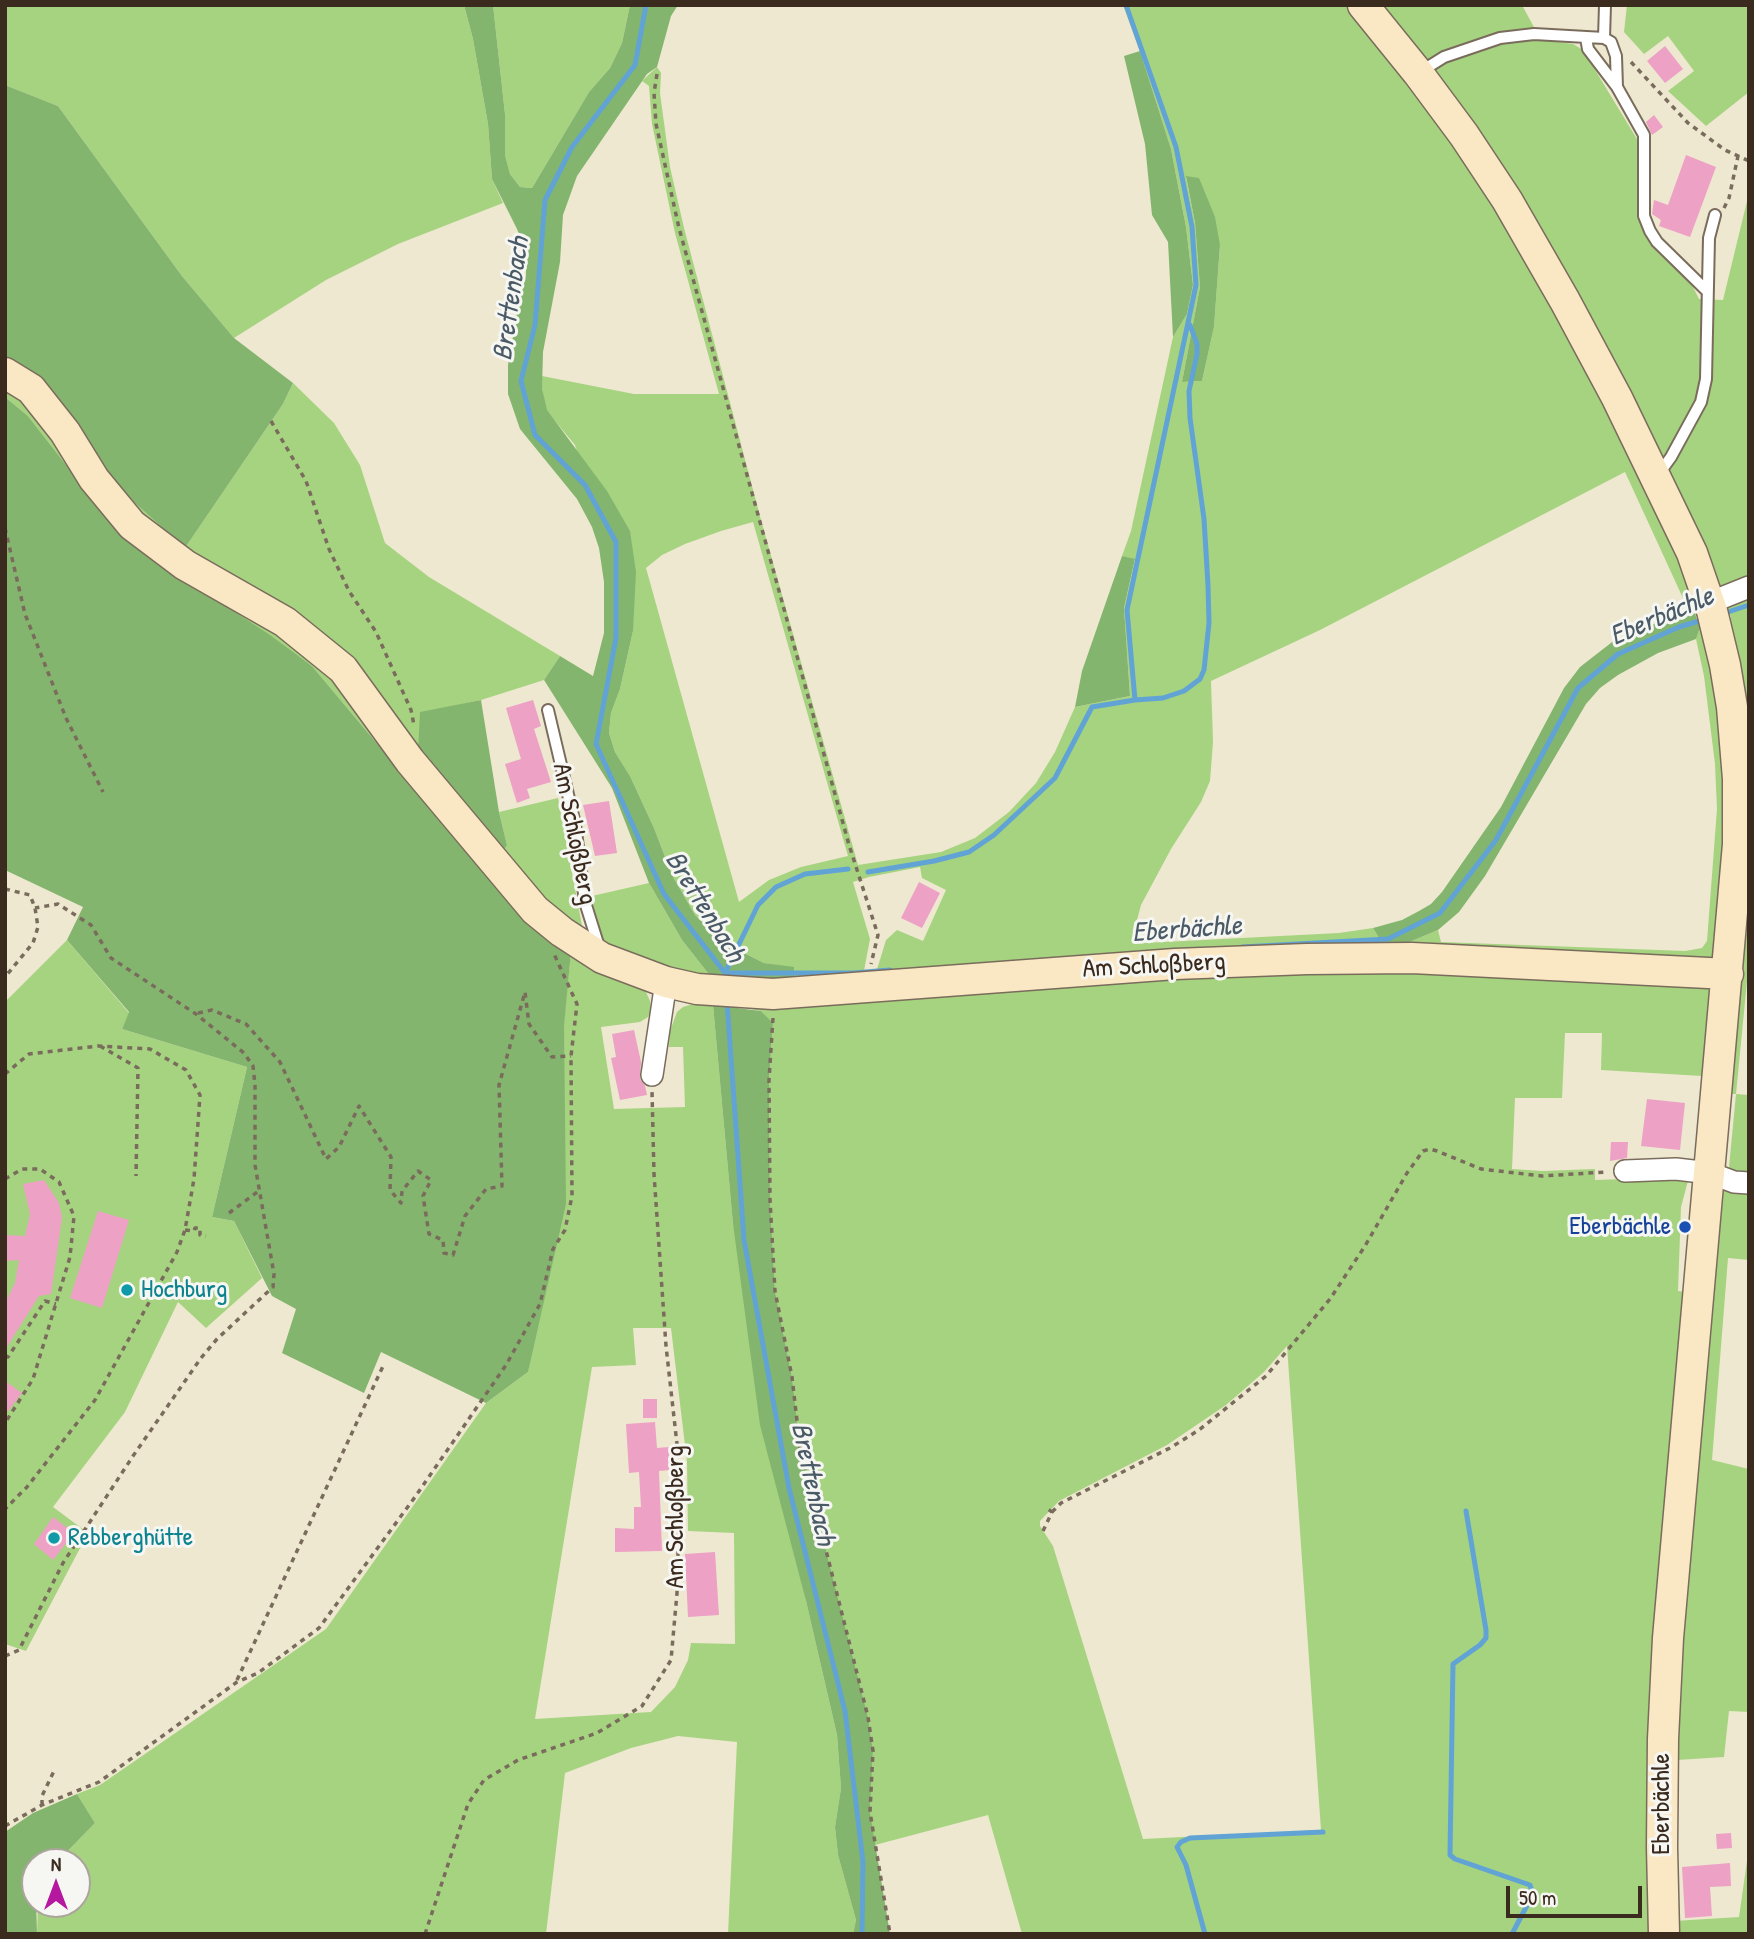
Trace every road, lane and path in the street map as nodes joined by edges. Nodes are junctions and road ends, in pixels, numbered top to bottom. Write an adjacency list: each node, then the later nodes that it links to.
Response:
1 (1363, 5): 6 (main road, Eberbächle)
2 (1605, 5): 4 (lane)
3 (1586, 38): 4 (lane); 6 (lane); 8 (lane)
4 (1604, 38): 5 (lane)
5 (1616, 56): 8 (lane); 9 (path)
6 (1418, 73): 15 (main road, Eberbächle)
7 (657, 74): 26 (path)
8 (1617, 87): 12 (lane)
9 (1738, 156): 10 (path); 11 (path)
10 (1749, 161)
11 (1715, 215): 12 (lane)
12 (1707, 291): 15 (lane)
13 (5, 373): 20 (main road, Am Schloßberg)
14 (271, 421): 20 (path)
15 (1657, 477): 18 (main road, Eberbächle)
16 (5, 528): 21 (path)
17 (1749, 587): 18 (street)
18 (1712, 612): 27 (main road, Eberbächle)
19 (548, 710): 25 (lane, Am Schloßberg)
20 (406, 755): 24 (main road, Am Schloßberg)
21 (103, 792)
22 (5, 888): 23 (path)
23 (35, 908): 28 (path); 31 (path)
24 (562, 932): 25 (main road, Am Schloßberg); 33 (path)
25 (602, 958): 29 (main road, Am Schloßberg)
26 (870, 967)
27 (1728, 974): 29 (main road, Am Schloßberg); 37 (main road, Eberbächle)
28 (5, 977)
29 (666, 982): 35 (street)
30 (773, 1011): 59 (path)
31 (196, 1014): 33 (path); 41 (path)
32 (98, 1045): 34 (path); 38 (path); 43 (path)
33 (571, 1056): 54 (path)
34 (5, 1074)
35 (652, 1075): 58 (path, Am Schloßberg)
36 (1625, 1171): 37 (street); 51 (path)
37 (1710, 1173): 40 (street); 60 (main road, Eberbächle)
38 (136, 1176)
39 (5, 1179): 45 (path)
40 (1749, 1182)
41 (260, 1190): 42 (path); 53 (path)
42 (229, 1213)
43 (185, 1230): 44 (path); 50 (path)
44 (206, 1236)
45 (57, 1304): 46 (path); 48 (path)
46 (5, 1356)
47 (384, 1364): 54 (path)
48 (5, 1423)
49 (1045, 1507): 51 (path)
50 (5, 1510)
51 (1052, 1512): 52 (path)
52 (1043, 1531)
53 (5, 1656)
54 (237, 1682): 56 (path)
55 (55, 1769): 56 (path)
56 (41, 1805): 57 (path)
57 (5, 1826)
58 (425, 1934)
59 (890, 1934)
60 (1664, 1934)

